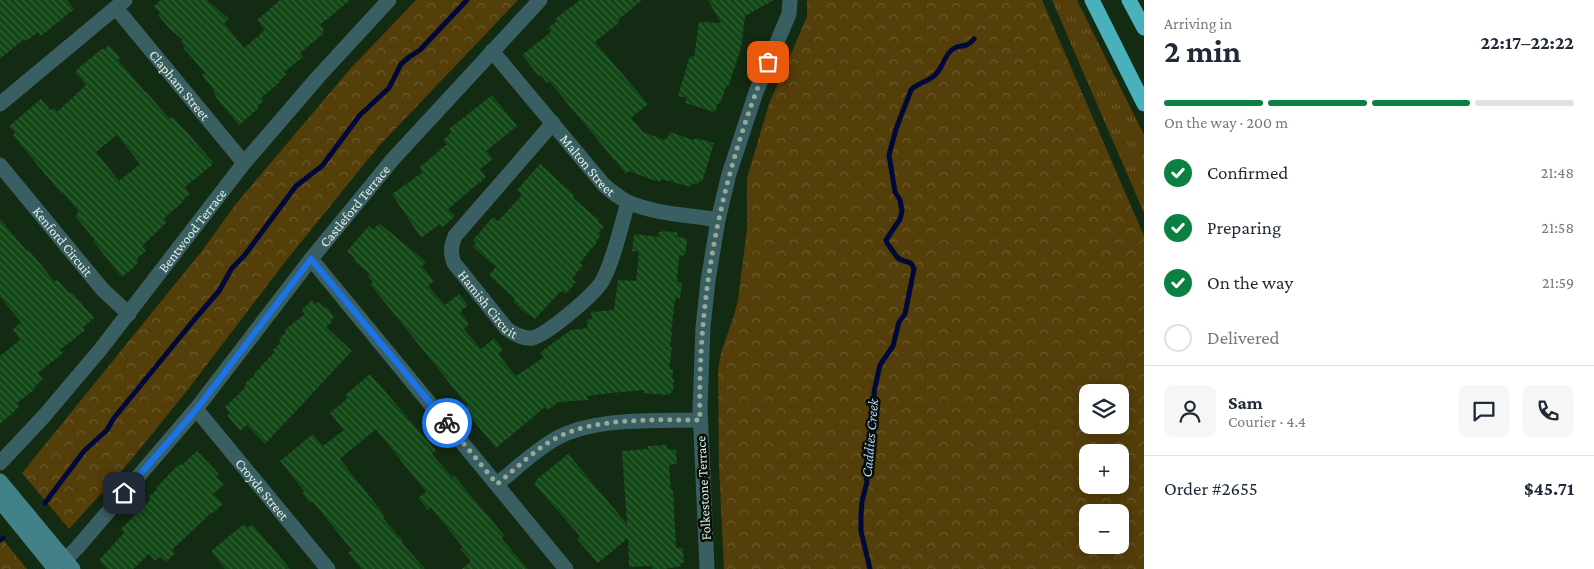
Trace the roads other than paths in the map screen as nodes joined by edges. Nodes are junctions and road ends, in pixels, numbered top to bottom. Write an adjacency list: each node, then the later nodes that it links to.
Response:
1 (389, 0): 12 (street, Bentwood Terrace)
2 (540, 0): 8 (street, Castleford Terrace)
3 (790, 0): 15 (street, Folkestone Terrace)
4 (1092, 0): 10 (highway)
5 (1129, 0): 7 (highway)
6 (120, 4): 9 (street); 12 (street, Clapham Street)
7 (1144, 28)
8 (492, 51): 11 (street, Malton Street); 16 (street, Castleford Terrace)
9 (0, 104)
10 (1144, 104)
11 (553, 123): 14 (street, Malton Street); 14 (street, Hamish Circuit)
12 (244, 163): 17 (street, Bentwood Terrace)
13 (0, 165): 17 (street, Kenford Circuit)
14 (628, 203): 15 (street, Malton Street)
15 (718, 220): 19 (street, Folkestone Terrace)
16 (311, 259): 18 (street, Castleford Terrace); 22 (street)
17 (129, 314): 20 (street, Bentwood Terrace)
18 (196, 410): 24 (street, Castleford Terrace); 25 (street, Croyde Street)
19 (700, 420): 22 (street); 27 (street, Folkestone Terrace)
20 (0, 463)
21 (0, 481): 24 (street)
22 (497, 484): 26 (street)
23 (0, 501): 24 (street)
24 (63, 567)
25 (328, 569)
26 (566, 569)
27 (707, 569)

